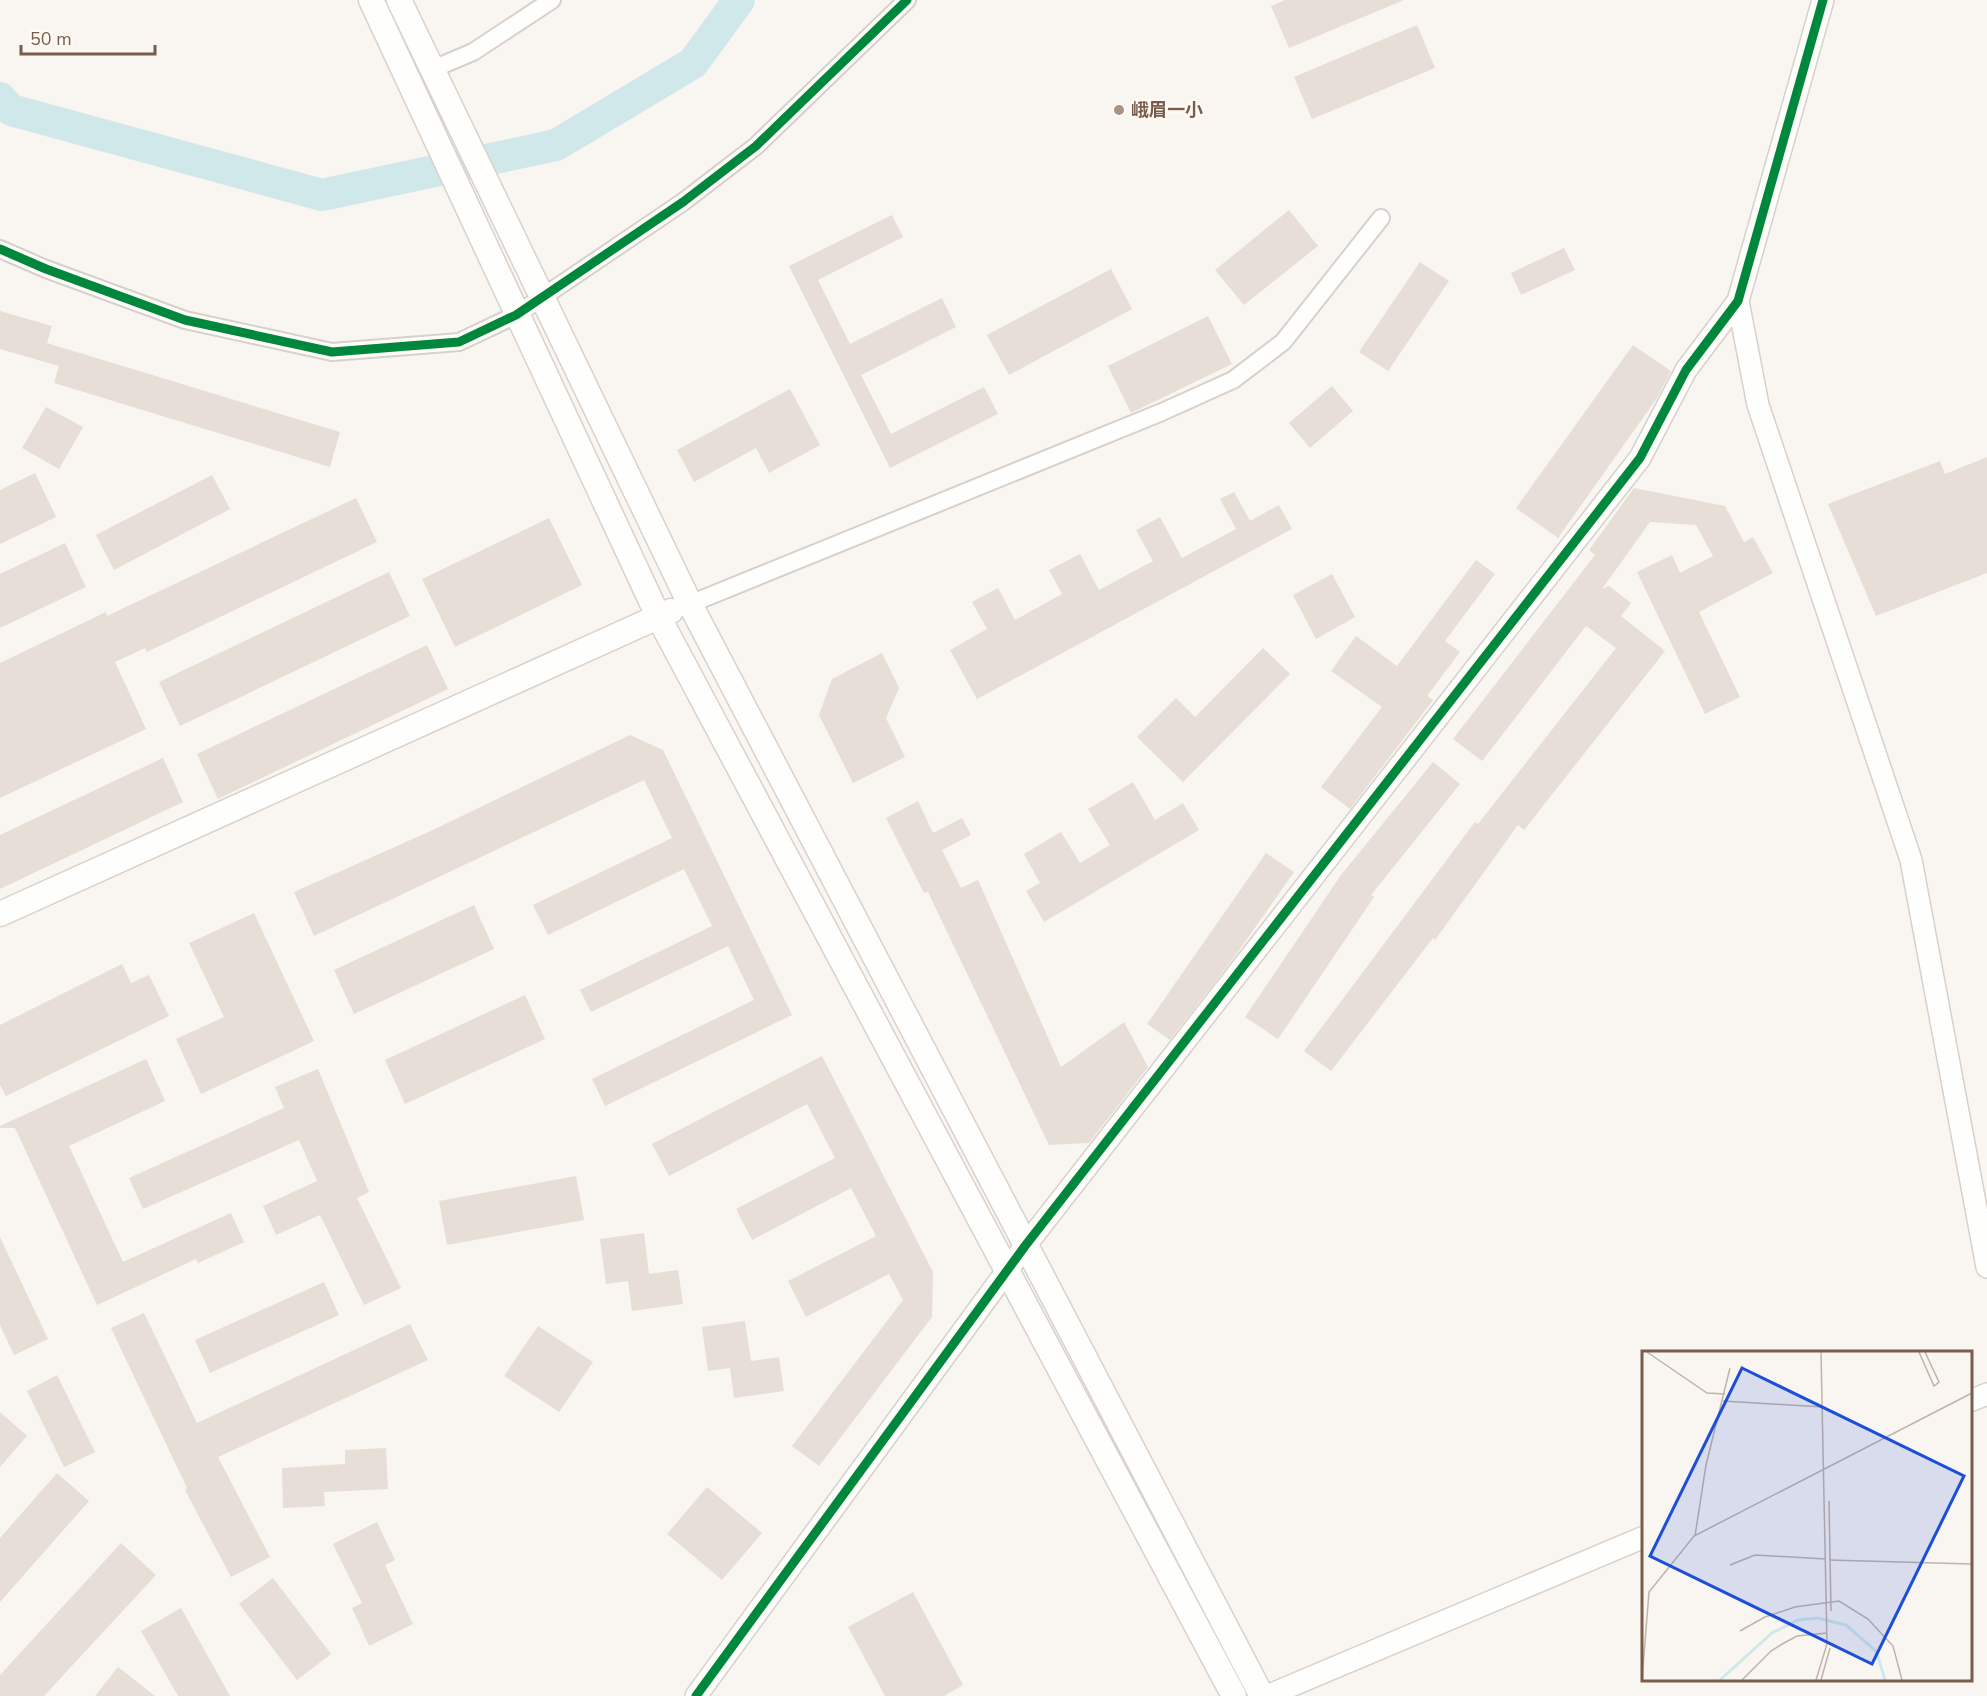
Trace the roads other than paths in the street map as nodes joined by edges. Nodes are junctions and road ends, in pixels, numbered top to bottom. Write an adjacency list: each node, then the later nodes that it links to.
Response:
1 (371, 0): 11 (main road)
2 (399, 0): 6 (main road)
3 (552, 0): 6 (street)
4 (906, 0): 9 (street)
5 (1823, 0): 10 (street)
6 (436, 75): 9 (main road)
7 (1381, 218): 12 (street)
8 (0, 249): 11 (street)
9 (543, 296): 11 (street); 12 (main road)
10 (1738, 301): 15 (street); 16 (street)
11 (516, 315): 13 (main road)
12 (690, 604): 13 (main road); 15 (main road)
13 (658, 616): 14 (main road); 17 (main road)
14 (0, 914)
15 (1025, 1246): 17 (street); 23 (main road)
16 (1987, 1267)
17 (1008, 1270): 21 (street); 22 (main road)
18 (1987, 1394): 19 (street)
19 (1972, 1401)
20 (1642, 1538): 24 (street)
21 (696, 1696)
22 (1234, 1696)
23 (1262, 1696)
24 (1267, 1696)

